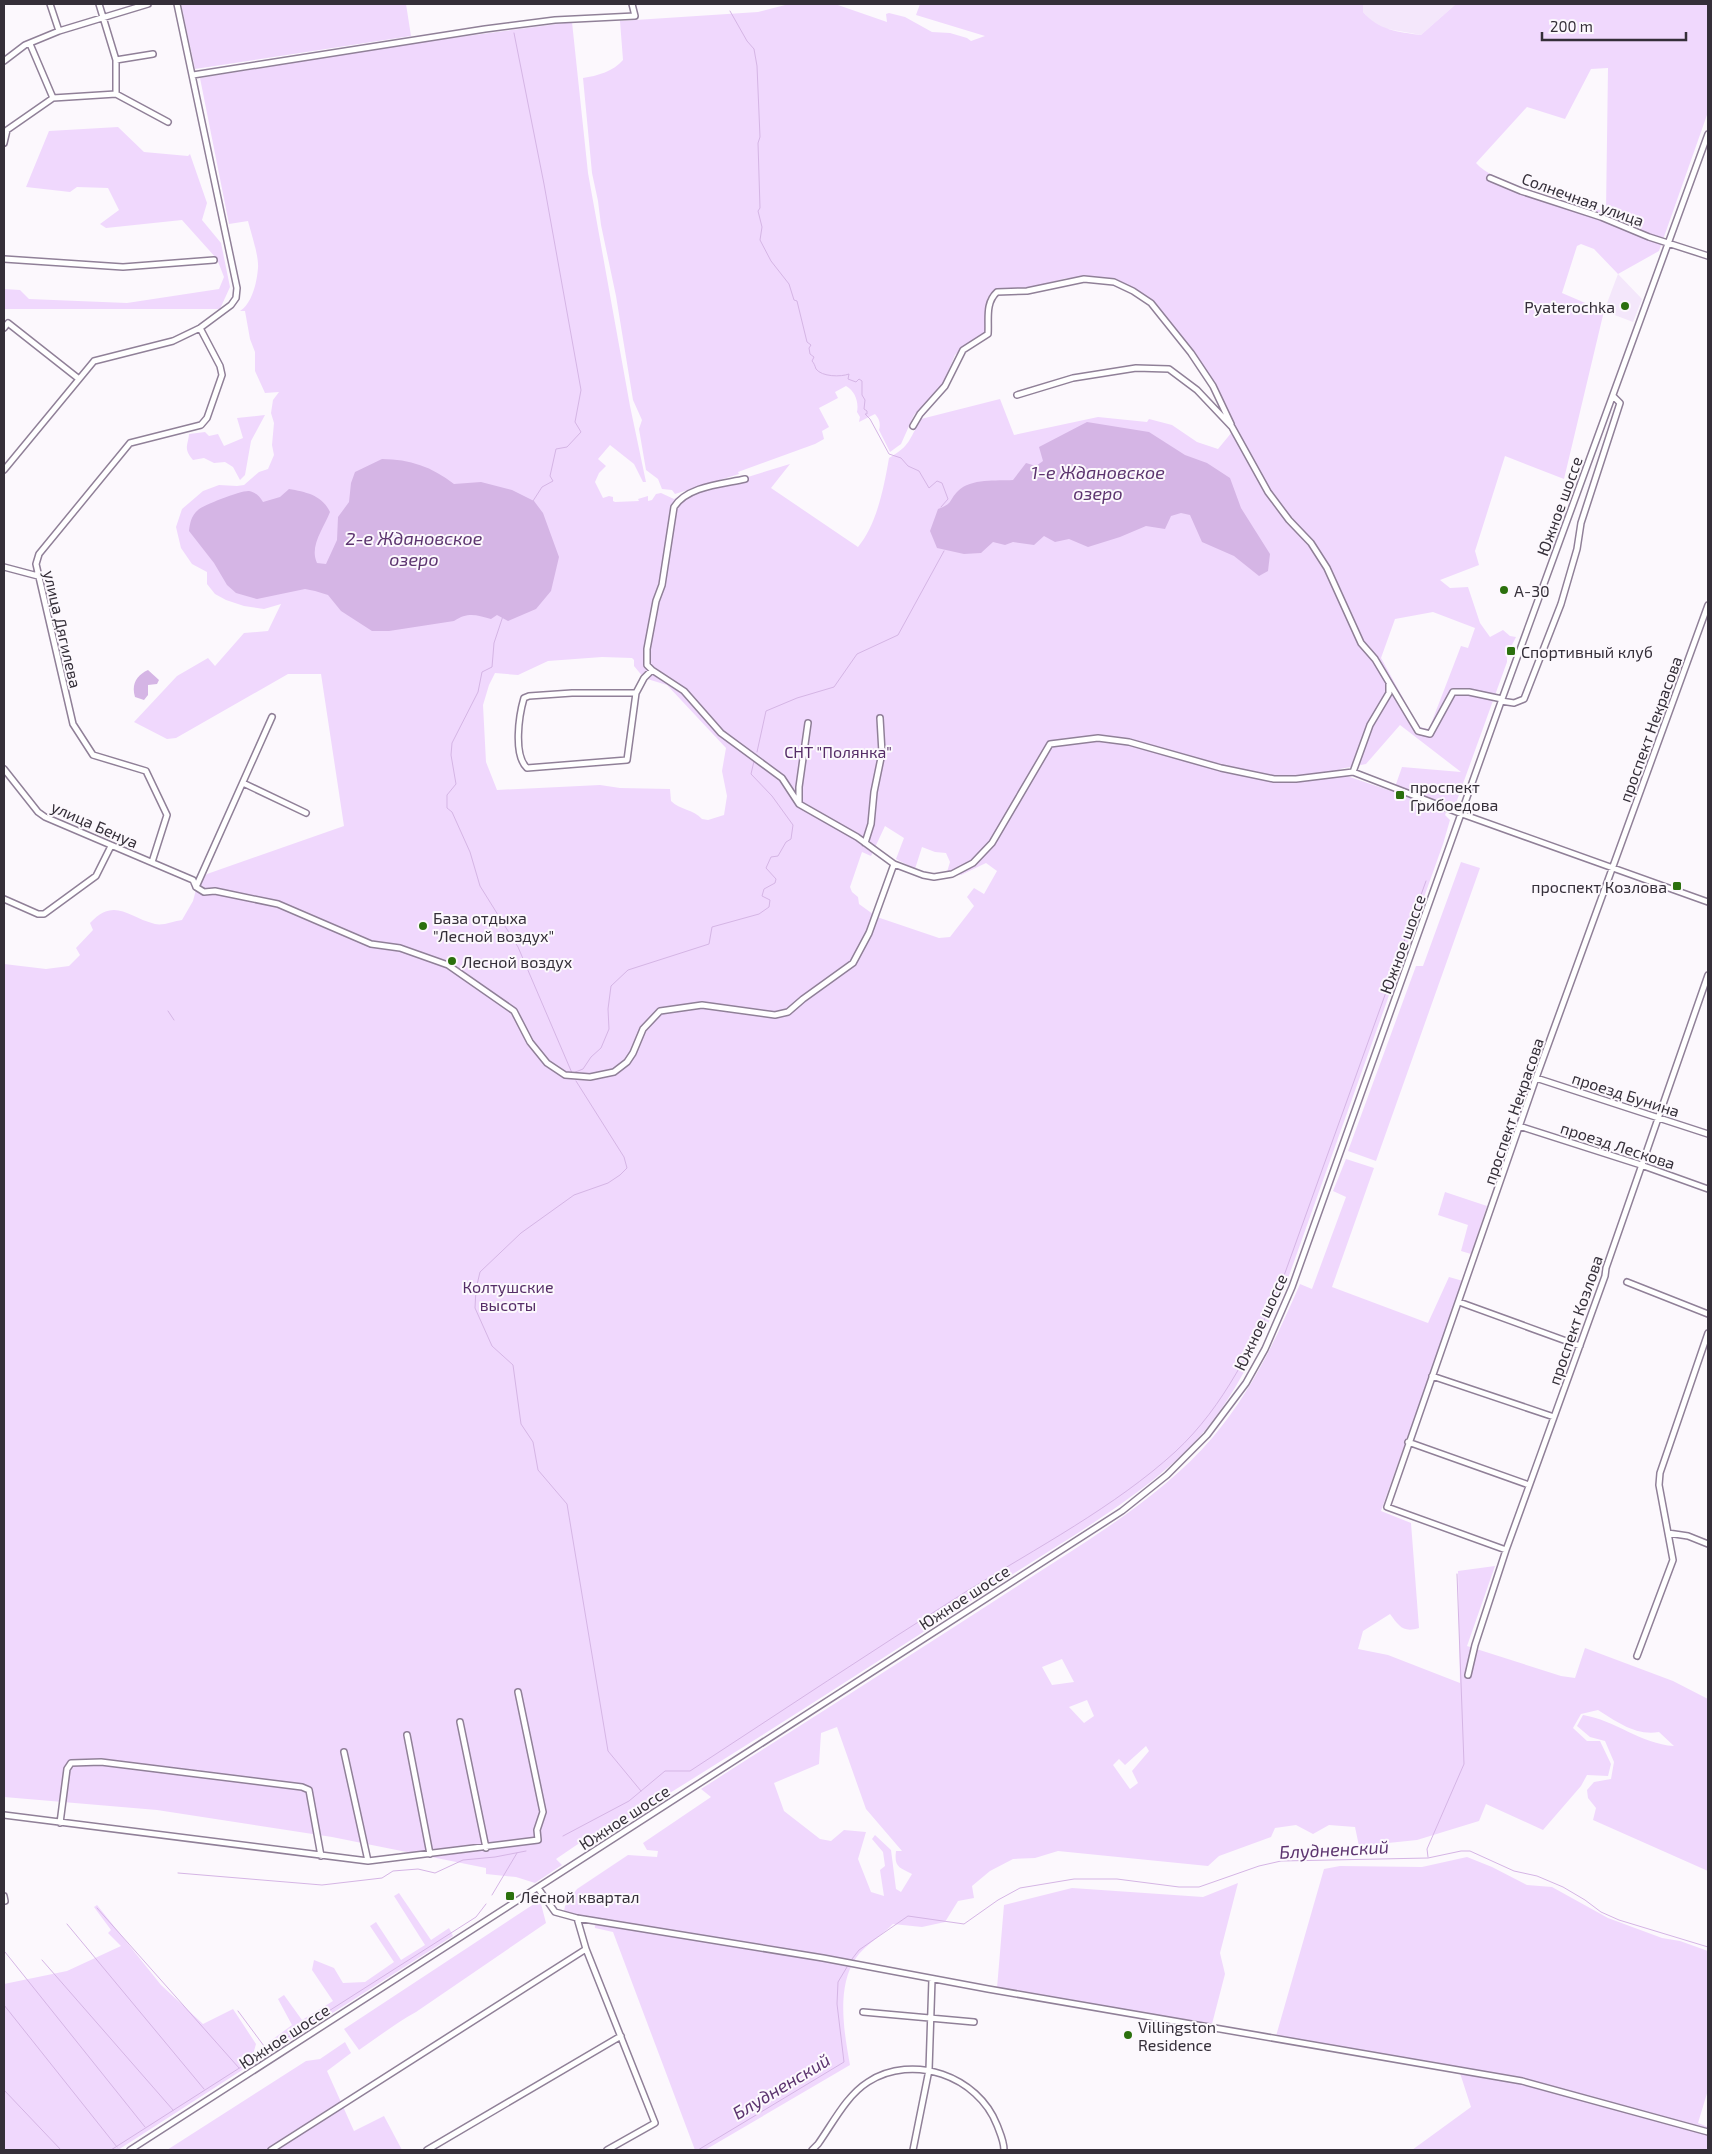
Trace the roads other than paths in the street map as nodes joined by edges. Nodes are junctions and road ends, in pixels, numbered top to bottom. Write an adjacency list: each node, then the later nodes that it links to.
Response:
1 (50, 4): 7 (street)
2 (99, 4): 6 (street)
3 (148, 4): 6 (street)
4 (177, 4): 12 (street)
5 (632, 4): 12 (street)
6 (104, 18): 7 (street); 10 (street)
7 (59, 31): 8 (street)
8 (30, 44): 11 (street); 14 (street)
9 (153, 54): 10 (street)
10 (116, 60): 13 (street)
11 (4, 61)
12 (193, 75): 24 (street)
13 (116, 94): 14 (street); 15 (street)
14 (54, 98): 17 (street)
15 (168, 122)
16 (1708, 134): 19 (street, Южное шоссе)
17 (4, 143)
18 (1490, 178): 19 (street, Солнечная улица)
19 (1669, 242): 20 (street, Солнечная улица); 27 (street, Южное шоссе)
20 (1708, 256)
21 (4, 259): 22 (street)
22 (214, 260)
23 (4, 328): 25 (street)
24 (200, 328): 25 (street); 33 (street, улица Дягилева)
25 (79, 379): 30 (street)
26 (1017, 395): 29 (street)
27 (1613, 396): 38 (street, Южное шоссе); 38 (street)
28 (913, 426): 29 (street)
29 (1232, 427): 36 (street)
30 (4, 470)
31 (745, 479): 35 (street)
32 (4, 567): 33 (street)
33 (38, 576): 50 (street, улица Дягилева)
34 (1708, 604): 52 (street, проспект Некрасова)
35 (652, 670): 37 (street); 45 (street)
36 (1389, 683): 38 (street); 43 (street)
37 (636, 693): 37 (street)
38 (1501, 700): 47 (street, Южное шоссе)
39 (272, 717): 44 (street)
40 (880, 718): 48 (street)
41 (808, 724): 45 (street)
42 (4, 769): 49 (street, улица Бенуа)
43 (1353, 772): 47 (street); 51 (street)
44 (243, 783): 46 (street); 53 (street)
45 (800, 804): 48 (street)
46 (306, 813)
47 (1462, 814): 52 (street); 87 (street, Южное шоссе)
48 (865, 843): 51 (street)
49 (111, 846): 50 (street, улица Бенуа); 54 (street)
50 (152, 862): 53 (street, улица Бенуа)
51 (894, 864): 53 (street)
52 (1614, 867): 55 (street); 57 (street, проспект Некрасова)
53 (196, 887)
54 (4, 899)
55 (1708, 902)
56 (1708, 975): 58 (street, проспект Козлова)
57 (1536, 1078): 58 (street, проезд Бунина); 59 (street, проспект Некрасова)
58 (1660, 1118): 60 (street, проезд Бунина); 61 (street, проспект Козлова)
59 (1519, 1126): 61 (street, проезд Лескова); 64 (street, проспект Некрасова)
60 (1708, 1134)
61 (1642, 1165): 62 (street, проезд Лескова); 67 (street, проспект Козлова)
62 (1708, 1190)
63 (1627, 1282): 65 (street)
64 (1459, 1302): 67 (street); 68 (street, проспект Некрасова)
65 (1708, 1314)
66 (1708, 1333): 72 (street)
67 (1580, 1346): 69 (street, проспект Козлова)
68 (1432, 1376): 69 (street); 70 (street, проспект Некрасова)
69 (1554, 1417): 71 (street, проспект Козлова)
70 (1408, 1442): 71 (street); 74 (street, проспект Некрасова)
71 (1529, 1485): 74 (street, проспект Козлова)
72 (1668, 1533): 73 (street); 75 (street)
73 (1708, 1544)
74 (1506, 1550): 76 (street, проспект Козлова)
75 (1637, 1656)
76 (1468, 1675)
77 (518, 1692): 83 (street)
78 (460, 1722): 83 (street)
79 (407, 1735): 84 (street)
80 (344, 1752): 86 (street)
81 (4, 1815): 82 (street)
82 (60, 1823): 85 (street); 85 (street)
83 (486, 1848): 84 (street)
84 (430, 1854): 86 (street)
85 (321, 1856): 86 (street)
86 (368, 1861)
87 (538, 1888): 88 (street); 97 (street, Южное шоссе)
88 (577, 1918): 89 (street); 90 (street)
89 (586, 1949): 94 (street); 98 (street)
90 (932, 1979): 92 (street); 96 (street)
91 (863, 2012): 92 (street)
92 (931, 2017): 93 (street); 95 (street)
93 (974, 2022)
94 (621, 2036): 99 (street); 100 (street)
95 (929, 2070): 101 (street); 102 (street); 103 (street)
96 (1708, 2132)
97 (130, 2150)
98 (270, 2150)
99 (427, 2150)
100 (607, 2150)
101 (812, 2150)
102 (912, 2150)
103 (1004, 2150)

